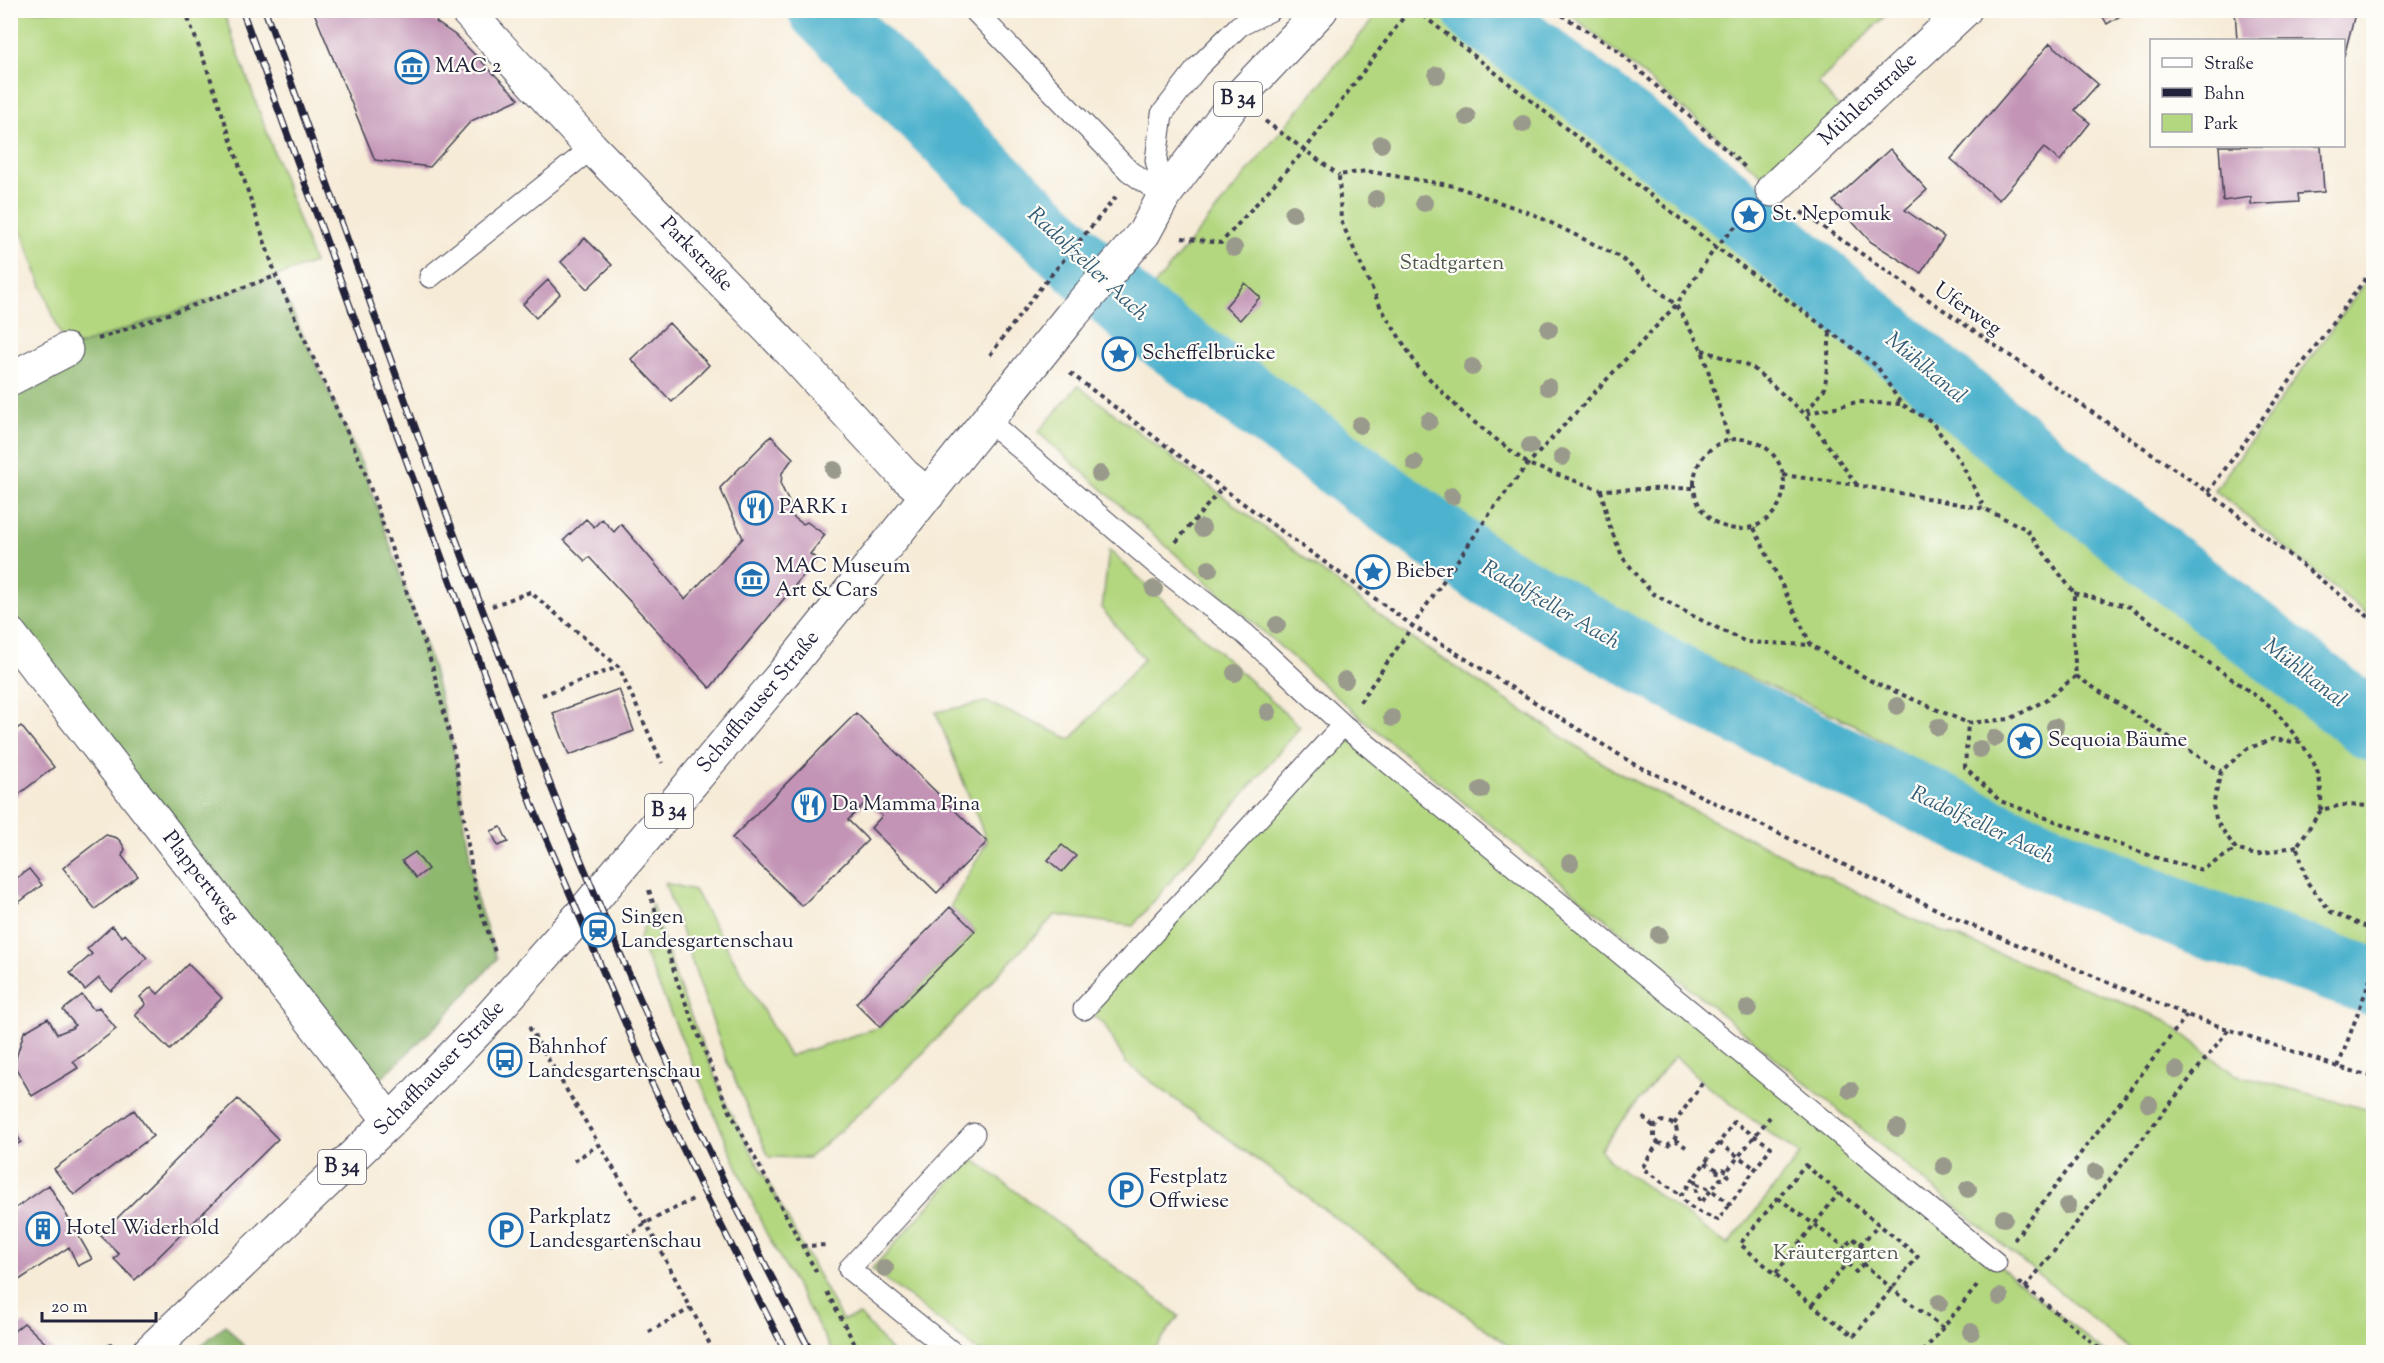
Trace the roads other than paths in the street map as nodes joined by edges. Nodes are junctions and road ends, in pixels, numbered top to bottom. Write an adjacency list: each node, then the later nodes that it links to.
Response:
1 (466, 10): 6 (main road, Parkstraße)
2 (974, 10): 7 (lane)
3 (1271, 10): 7 (lane)
4 (1321, 10): 7 (main road, Schaffhauser Straße / B 34)
5 (1965, 10): 8 (main road, Mühlenstraße)
6 (592, 148): 9 (lane); 13 (main road, Parkstraße)
7 (1164, 196): 12 (main road, Schaffhauser Straße / B 34)
8 (1762, 199)
9 (430, 278)
10 (66, 350): 11 (main road)
11 (10, 379)
12 (987, 420): 13 (main road, Schaffhauser Straße / B 34); 15 (lane)
13 (928, 495): 17 (main road, Schaffhauser Straße / B 34)
14 (10, 634): 17 (main road, Plappertweg)
15 (1343, 725): 16 (lane); 19 (lane)
16 (1084, 1009)
17 (390, 1121): 20 (main road, Schaffhauser Straße / B 34)
18 (974, 1134): 21 (lane)
19 (1996, 1263)
20 (149, 1353)
21 (952, 1353)

